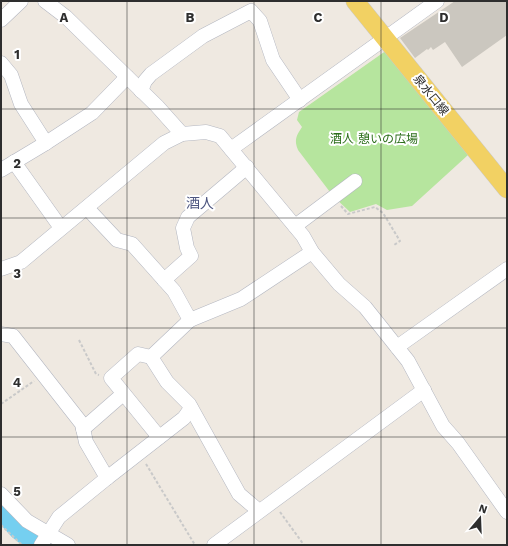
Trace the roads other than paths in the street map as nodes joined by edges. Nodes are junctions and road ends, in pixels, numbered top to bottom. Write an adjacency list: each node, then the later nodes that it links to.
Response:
1 (21, 1): 5 (street)
2 (45, 1): 8 (street)
3 (355, 1): 6 (main road, 泉水口線)
4 (437, 1): 6 (street)
5 (1, 20)
6 (386, 39): 10 (street); 18 (main road, 泉水口線)
7 (1, 63): 12 (street)
8 (127, 77): 9 (street); 12 (street)
9 (141, 91): 10 (street); 11 (street)
10 (300, 100): 13 (street)
11 (182, 134): 13 (street); 19 (street)
12 (46, 143): 14 (street)
13 (231, 149): 15 (street)
14 (14, 162): 16 (street); 21 (street)
15 (247, 167): 20 (street); 25 (street)
16 (1, 170)
17 (355, 181): 20 (street)
18 (507, 189)
19 (87, 208): 21 (street); 25 (street)
20 (295, 226): 22 (street)
21 (61, 228): 23 (street)
22 (312, 252): 26 (street); 28 (street)
23 (1, 269)
24 (507, 269): 28 (street)
25 (164, 280): 26 (street)
26 (190, 320): 29 (street)
27 (1, 334): 33 (street)
28 (397, 347): 30 (street)
29 (151, 357): 31 (street); 32 (street)
30 (424, 390): 37 (street); 38 (street)
31 (123, 394): 33 (street); 34 (street)
32 (191, 408): 34 (street); 37 (street)
33 (83, 429): 35 (street)
34 (158, 437): 35 (street)
35 (107, 478): 39 (street)
36 (1, 494): 39 (street)
37 (259, 512): 42 (street)
38 (507, 512)
39 (49, 533): 40 (street); 41 (street)
40 (41, 545)
41 (68, 545)
42 (214, 545)

